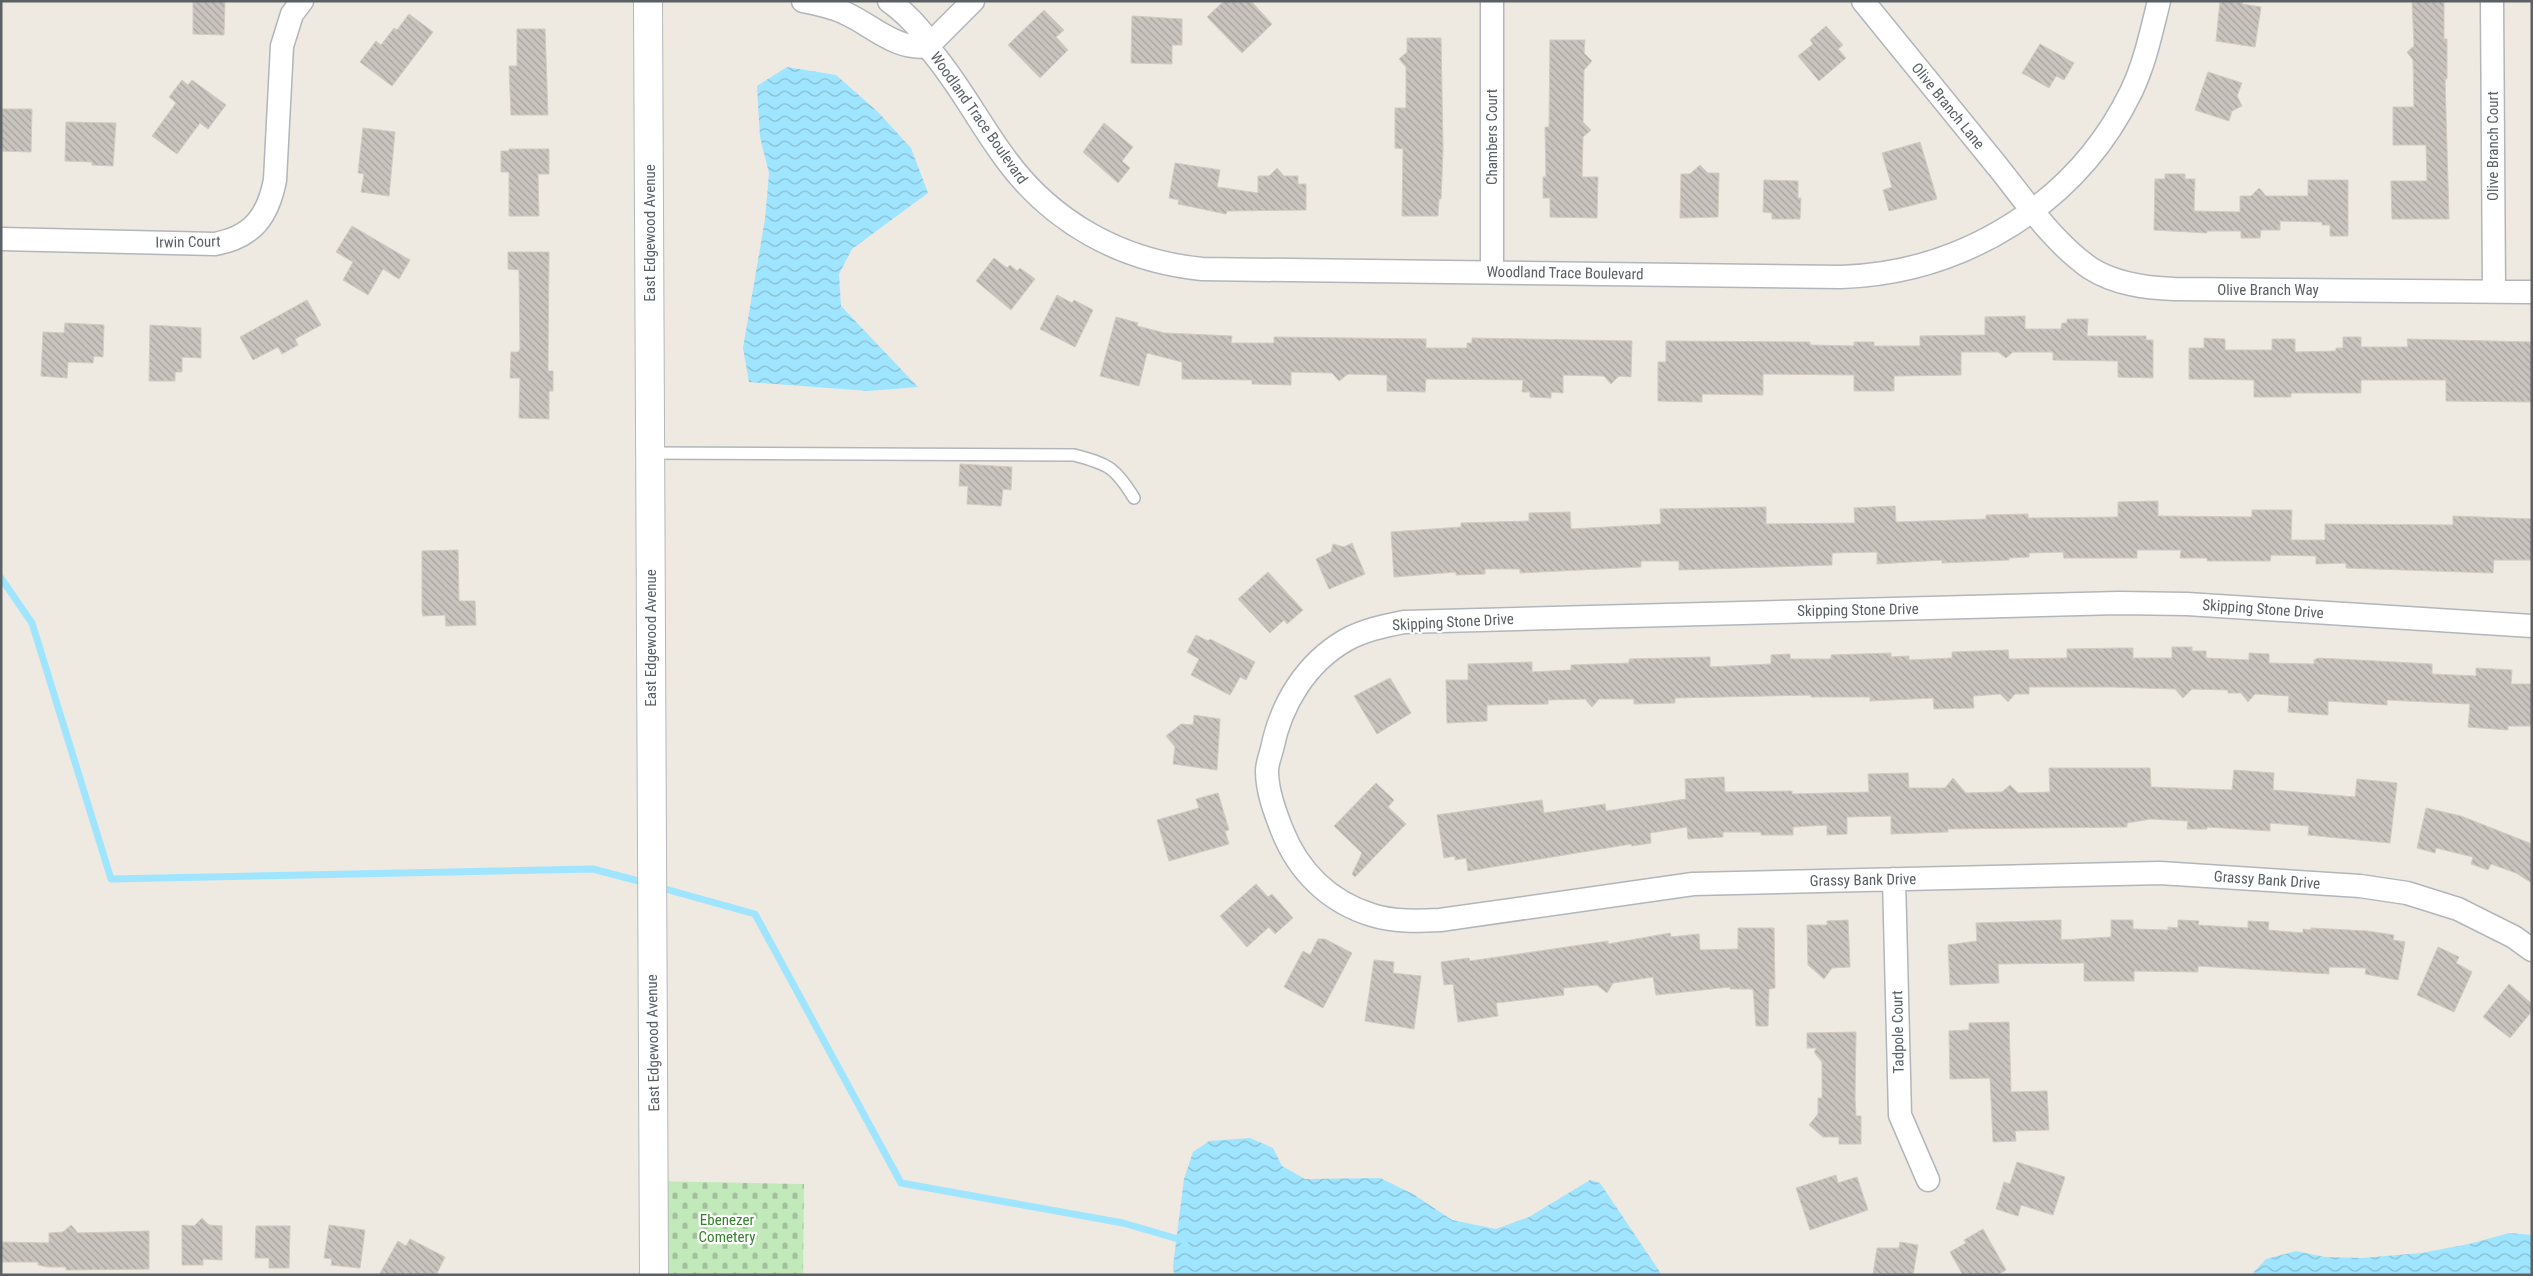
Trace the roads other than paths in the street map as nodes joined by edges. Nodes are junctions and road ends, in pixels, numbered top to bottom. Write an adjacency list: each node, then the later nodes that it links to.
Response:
1 (302, 1): 12 (street, Irwin Court)
2 (648, 1): 16 (main road, East Edgewood Avenue)
3 (803, 1): 10 (street, Woodland Trace Boulevard)
4 (889, 1): 10 (street, Woodland Trace Boulevard)
5 (973, 1): 10 (street)
6 (1492, 1): 13 (street, Chambers Court)
7 (1863, 1): 11 (street, Olive Branch Lane)
8 (2159, 1): 11 (street, Woodland Trace Boulevard)
9 (2492, 1): 14 (street, Olive Branch Court)
10 (928, 46): 13 (street, Woodland Trace Boulevard)
11 (2032, 211): 13 (street, Woodland Trace Boulevard); 14 (street, Olive Branch Way)
12 (1, 239)
13 (1492, 272)
14 (2494, 291): 15 (street, Olive Branch Way)
15 (2532, 292)
16 (650, 453): 17 (lane); 23 (main road, East Edgewood Avenue)
17 (1134, 498)
18 (2532, 626): 19 (street, Skipping Stone Drive)
19 (1267, 771): 20 (street, Grassy Bank Drive)
20 (1894, 880): 21 (street, Grassy Bank Drive); 22 (street, Tadpole Court)
21 (2532, 950)
22 (1928, 1180)
23 (654, 1275)

